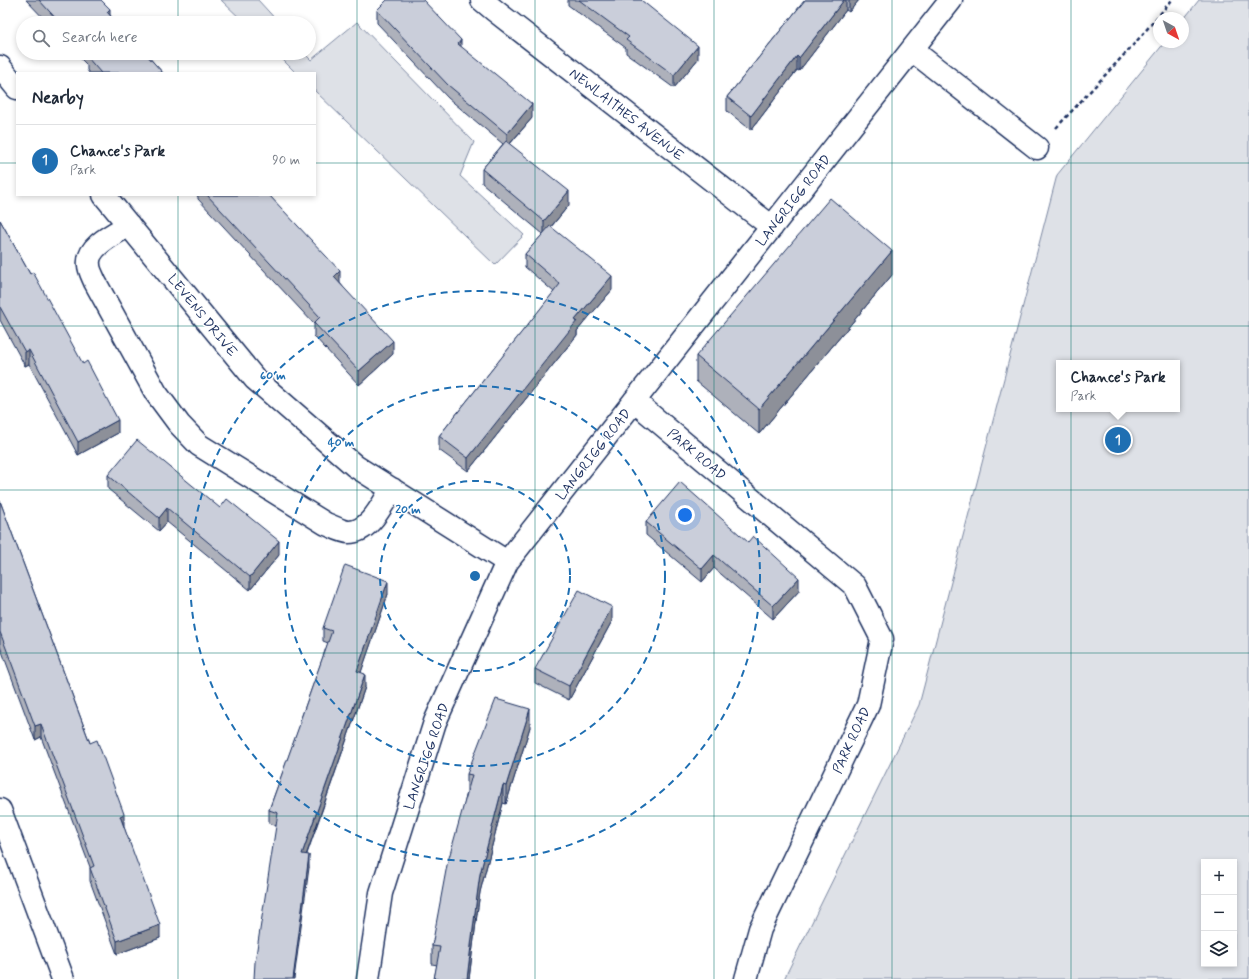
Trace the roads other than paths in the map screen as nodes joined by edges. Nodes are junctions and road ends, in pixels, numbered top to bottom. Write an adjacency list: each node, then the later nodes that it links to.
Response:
1 (951, 0): 3 (street, LANGRIGG ROAD)
2 (493, 4): 9 (street, NEWLAITHES AVENUE)
3 (912, 50): 6 (street); 9 (street, LANGRIGG ROAD)
4 (0, 67): 5 (street)
5 (16, 87)
6 (1037, 148)
7 (105, 196): 8 (street, LEVENS DRIVE)
8 (129, 225): 11 (street, LEVENS DRIVE); 11 (street)
9 (772, 227): 10 (street, LANGRIGG ROAD)
10 (634, 401): 12 (street, LANGRIGG ROAD); 16 (street, PARK ROAD)
11 (392, 489): 12 (street, LEVENS DRIVE)
12 (508, 562): 15 (street, LANGRIGG ROAD)
13 (0, 810): 14 (street)
14 (63, 979)
15 (368, 979)
16 (746, 979)

